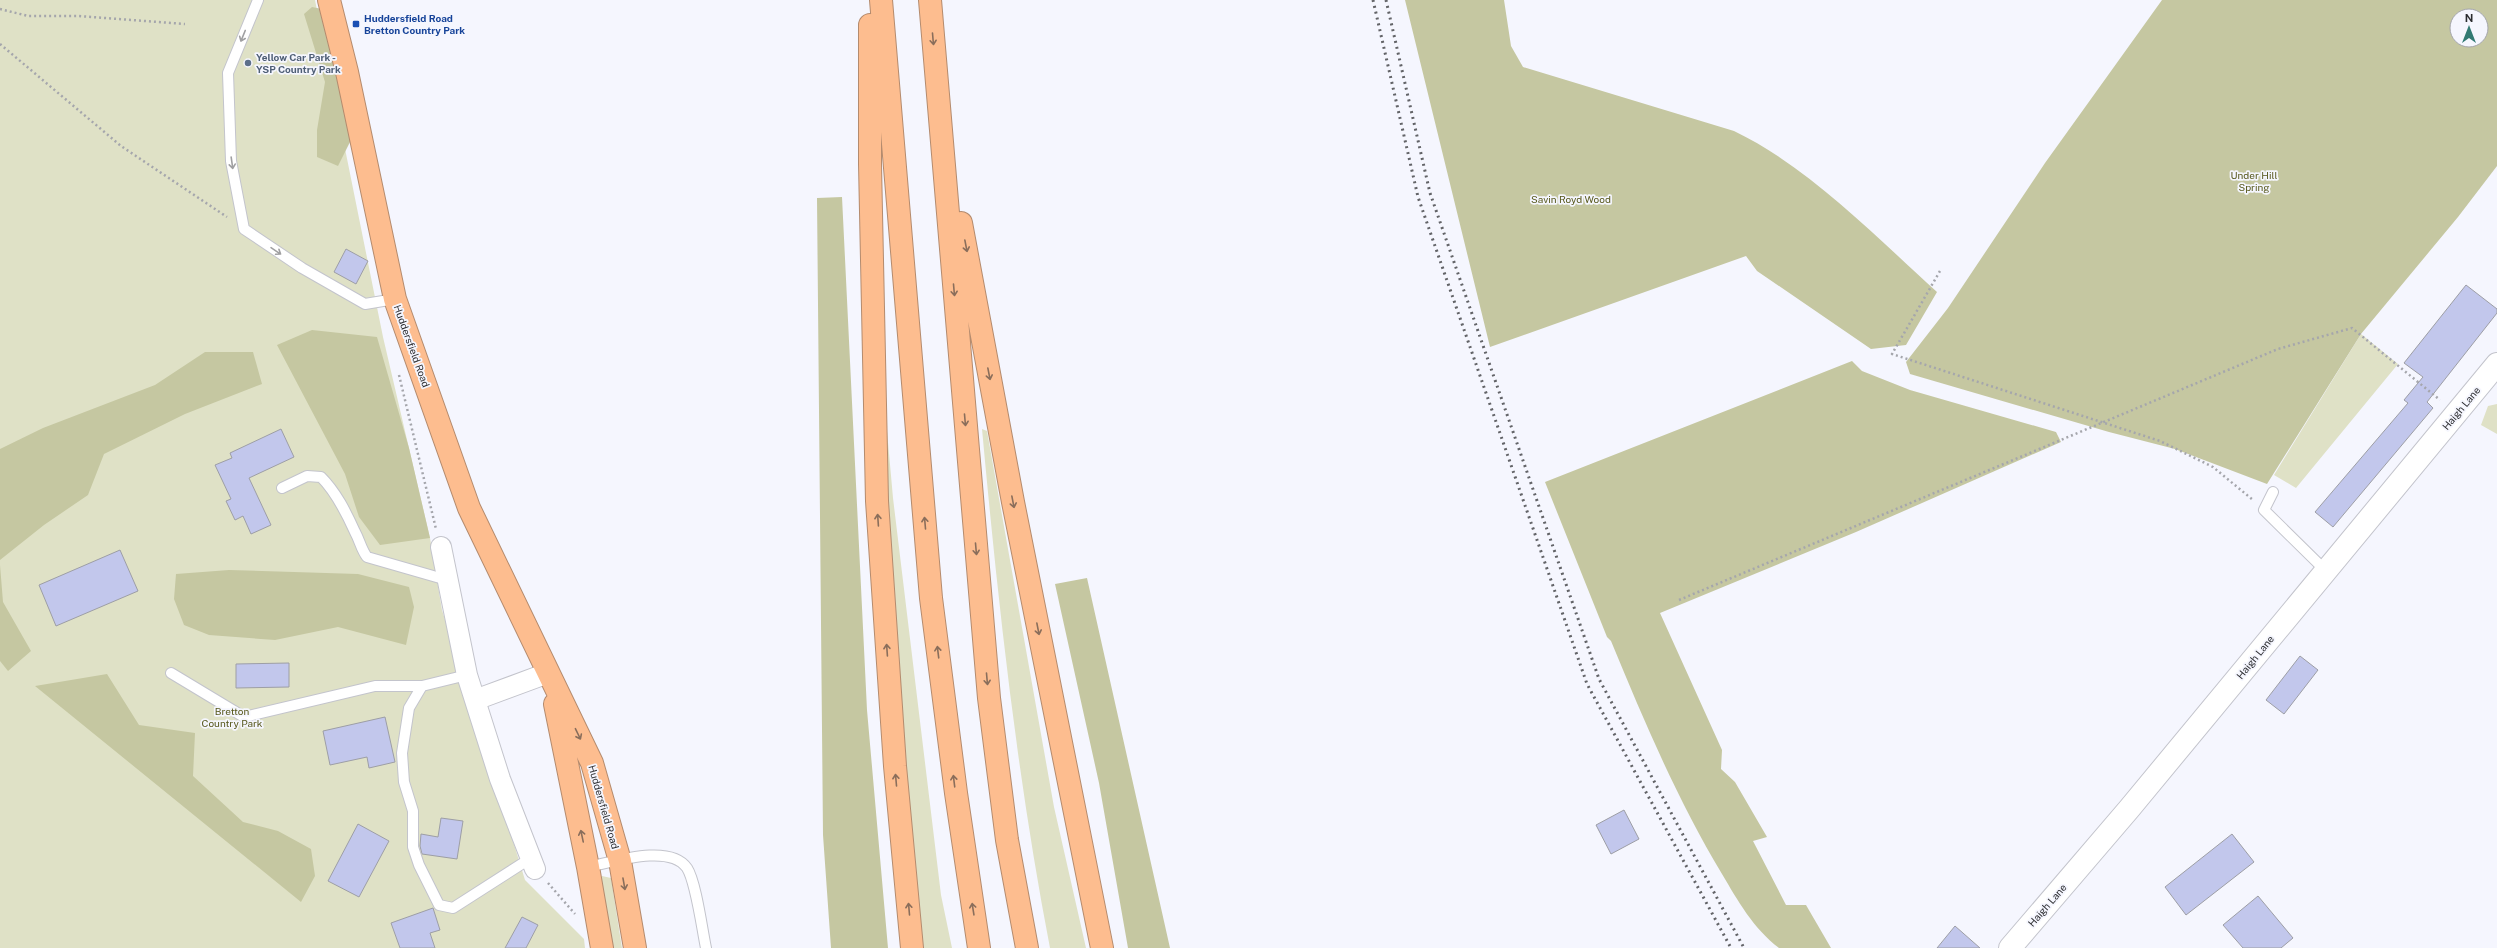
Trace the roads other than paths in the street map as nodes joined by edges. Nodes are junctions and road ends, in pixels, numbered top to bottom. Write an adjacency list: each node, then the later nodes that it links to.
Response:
1 (258, 0): 7 (lane, one-way to 7)
2 (329, 0): 7 (highway, Huddersfield Road)
3 (870, 0): 25 (highway, one-way to 3)
4 (881, 0): 26 (highway, one-way to 4)
5 (930, 0): 6 (highway, one-way to 6)
6 (938, 98): 27 (highway, one-way to 27); 28 (highway, one-way to 28)
7 (395, 299): 15 (highway, Huddersfield Road)
8 (2497, 364): 12 (street, Haigh Lane)
9 (282, 488): 13 (lane)
10 (2273, 492): 12 (lane)
11 (441, 547): 13 (street)
12 (2326, 571): 29 (street, Haigh Lane)
13 (448, 580): 16 (street)
14 (171, 673): 17 (lane)
15 (548, 673): 18 (street); 19 (highway, Huddersfield Road, one-way to 19); 21 (highway, Huddersfield Road, one-way to 15)
16 (467, 675): 17 (lane); 18 (street)
17 (422, 686): 20 (lane)
18 (475, 700): 20 (street)
19 (620, 861): 21 (lane); 23 (highway, Huddersfield Road, one-way to 23); 24 (lane)
20 (533, 864)
21 (588, 867): 22 (highway, Huddersfield Road)
22 (602, 948)
23 (635, 948)
24 (706, 948)
25 (912, 948)
26 (979, 948)
27 (1027, 948)
28 (1102, 948)
29 (2010, 948)

